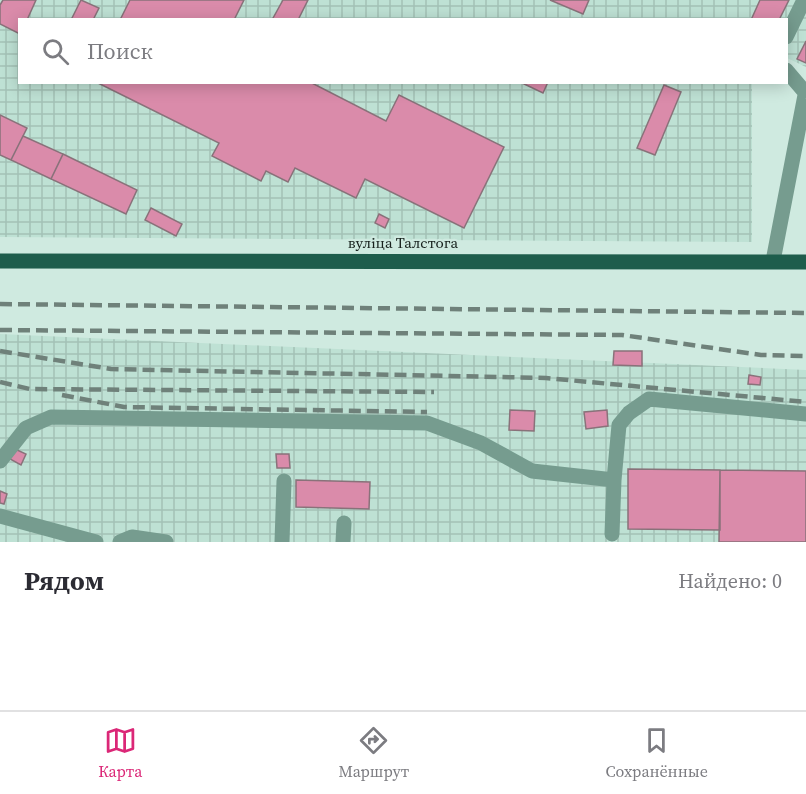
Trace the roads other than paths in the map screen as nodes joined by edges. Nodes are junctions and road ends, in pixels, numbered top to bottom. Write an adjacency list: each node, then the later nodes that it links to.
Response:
1 (804, 0): 2 (lane)
2 (788, 33)
3 (788, 72): 4 (lane)
4 (805, 90): 6 (lane)
5 (0, 261): 6 (main road, вуліца Талстога)
6 (773, 261): 7 (main road, вуліца Талстога)
7 (806, 262)
8 (806, 414): 10 (lane)
9 (0, 461): 10 (lane)
10 (614, 480): 14 (lane)
11 (284, 481): 18 (lane)
12 (0, 516): 15 (lane)
13 (344, 524): 19 (lane)
14 (612, 534)
15 (96, 542)
16 (120, 542): 17 (lane)
17 (166, 542)
18 (282, 542)
19 (343, 542)

